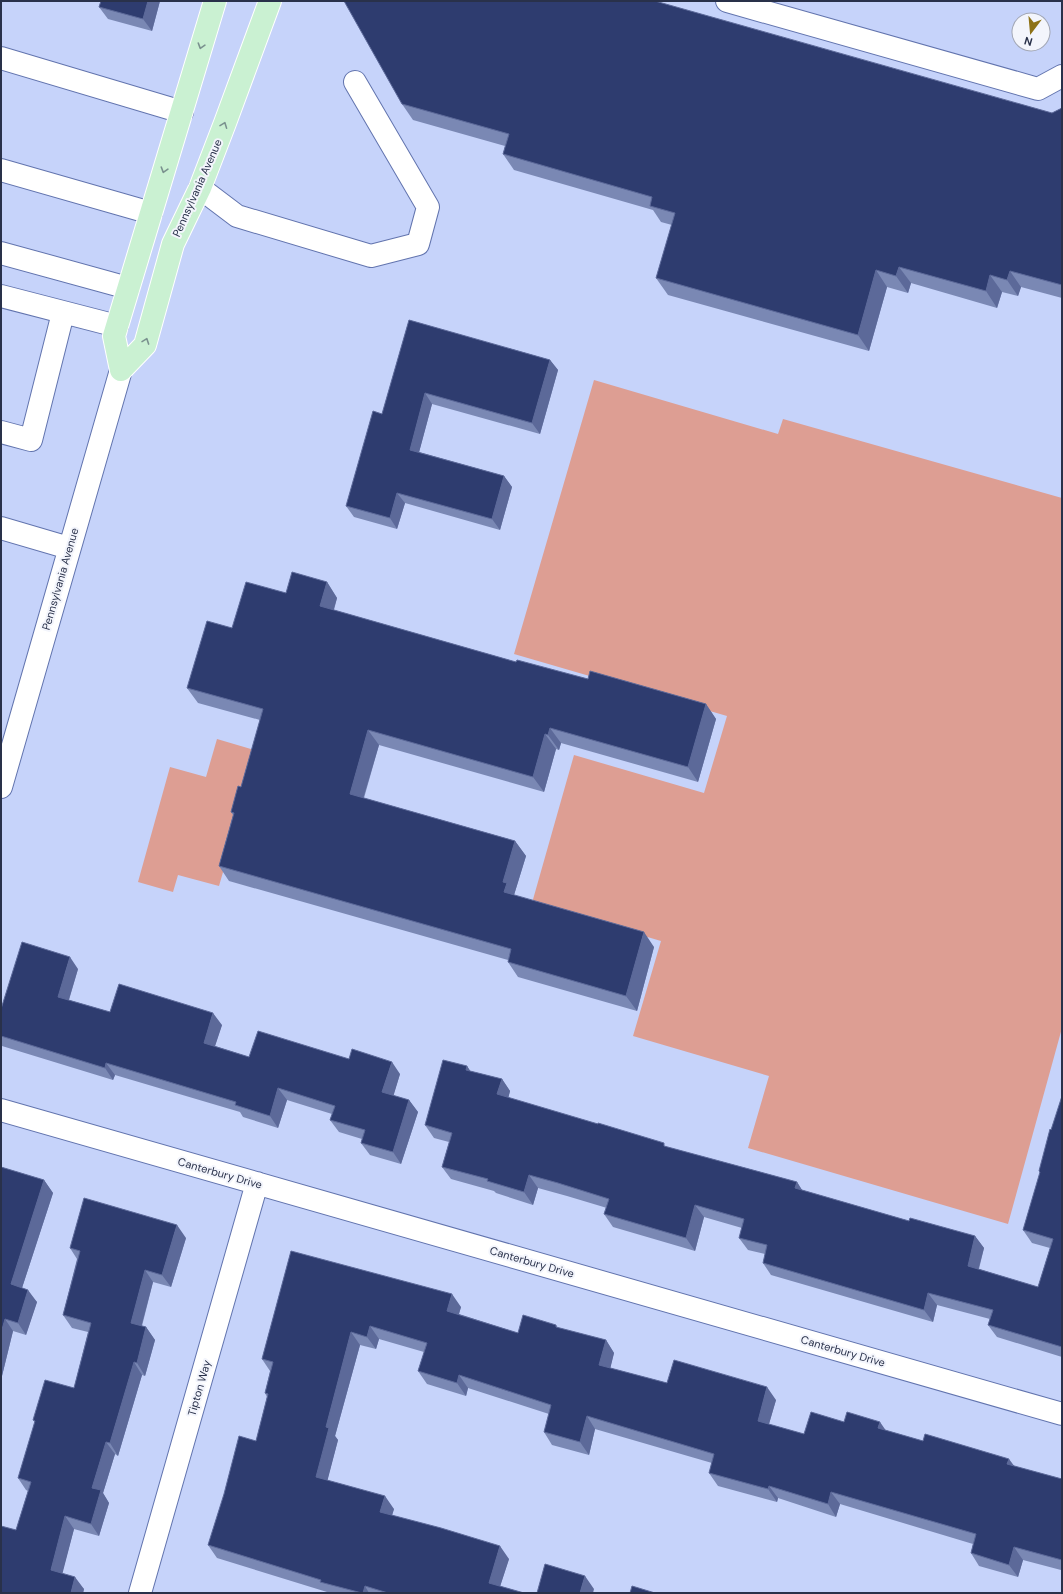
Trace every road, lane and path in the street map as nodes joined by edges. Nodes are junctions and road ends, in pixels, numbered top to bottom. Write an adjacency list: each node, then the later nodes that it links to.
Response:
1 (215, 1): 7 (main road, Pennsylvania Avenue, one-way to 7)
2 (270, 1): 9 (main road, Pennsylvania Avenue, one-way to 2)
3 (727, 1): 5 (street)
4 (1, 58): 7 (street)
5 (1062, 76)
6 (355, 82): 9 (street)
7 (182, 112): 10 (main road, Pennsylvania Avenue, one-way to 10)
8 (1, 170): 10 (street)
9 (200, 188): 16 (main road, Pennsylvania Avenue, one-way to 9)
10 (151, 213): 12 (main road, Pennsylvania Avenue)
11 (1, 253): 12 (street)
12 (128, 288): 15 (main road, Pennsylvania Avenue)
13 (1, 296): 14 (street)
14 (63, 313): 15 (street); 17 (street)
15 (117, 326): 16 (main road, Pennsylvania Avenue)
16 (121, 370): 19 (street, Pennsylvania Avenue)
17 (1, 432)
18 (1, 528): 19 (street)
19 (69, 548): 20 (street, Pennsylvania Avenue)
20 (1, 787)
21 (1, 1110): 22 (street, Canterbury Drive)
22 (257, 1183): 23 (street, Canterbury Drive); 24 (street, Tipton Way)
23 (1062, 1414)
24 (140, 1593)

